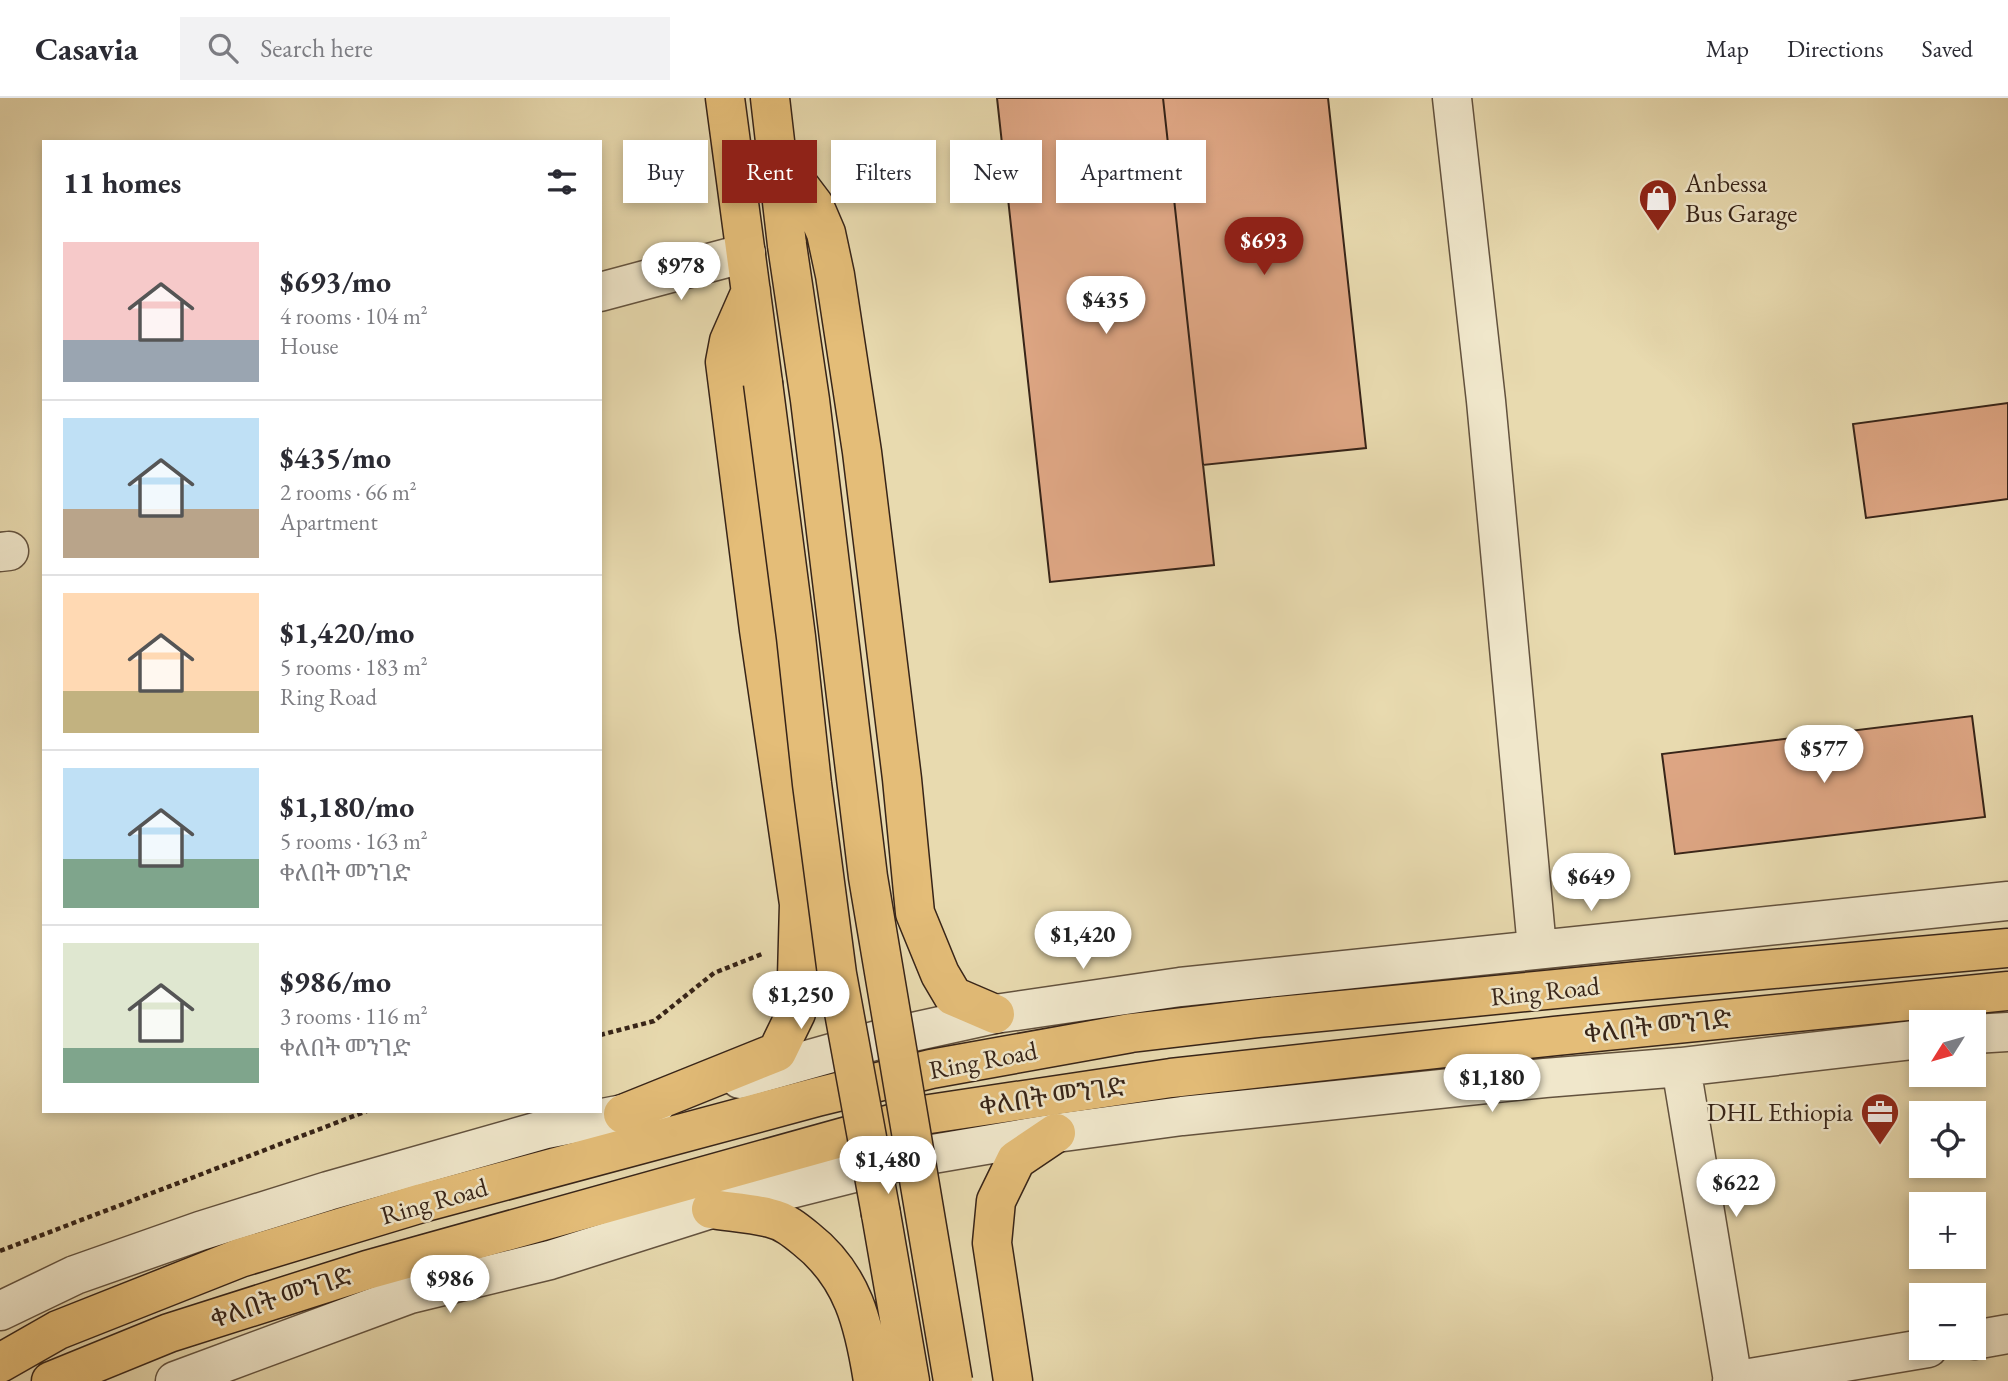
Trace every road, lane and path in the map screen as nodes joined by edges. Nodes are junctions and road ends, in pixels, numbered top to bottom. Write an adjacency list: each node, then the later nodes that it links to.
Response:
1 (725, 98): 7 (main road)
2 (770, 98): 4 (main road)
3 (1452, 98): 12 (street)
4 (775, 140)
5 (783, 203): 35 (main road, bridge)
6 (812, 203): 15 (main road)
7 (746, 253): 8 (street); 9 (main road)
8 (602, 291)
9 (751, 291): 11 (main road); 34 (main road, bridge)
10 (2008, 901): 12 (street)
11 (799, 940): 18 (path); 22 (main road)
12 (1537, 948): 15 (street)
13 (2008, 948): 30 (main road, Ring Road)
14 (2008, 991): 31 (main road, ቀለበት መንገድ)
15 (995, 1014): 22 (street)
16 (2008, 1032): 17 (street)
17 (1986, 1033)
18 (602, 1034)
19 (1909, 1041): 20 (street)
20 (1681, 1067): 23 (street); 37 (street)
21 (362, 1113): 25 (path)
22 (623, 1114): 26 (street)
23 (1056, 1133): 24 (street); 36 (main road)
24 (711, 1209): 32 (street); 33 (main road)
25 (0, 1251)
26 (0, 1311)
27 (2008, 1334): 28 (street)
28 (1986, 1338)
29 (1909, 1351): 37 (street)
30 (0, 1363)
31 (51, 1381)
32 (175, 1381)
33 (873, 1381)
34 (910, 1381)
35 (953, 1381)
36 (1013, 1381)
37 (1732, 1381)

